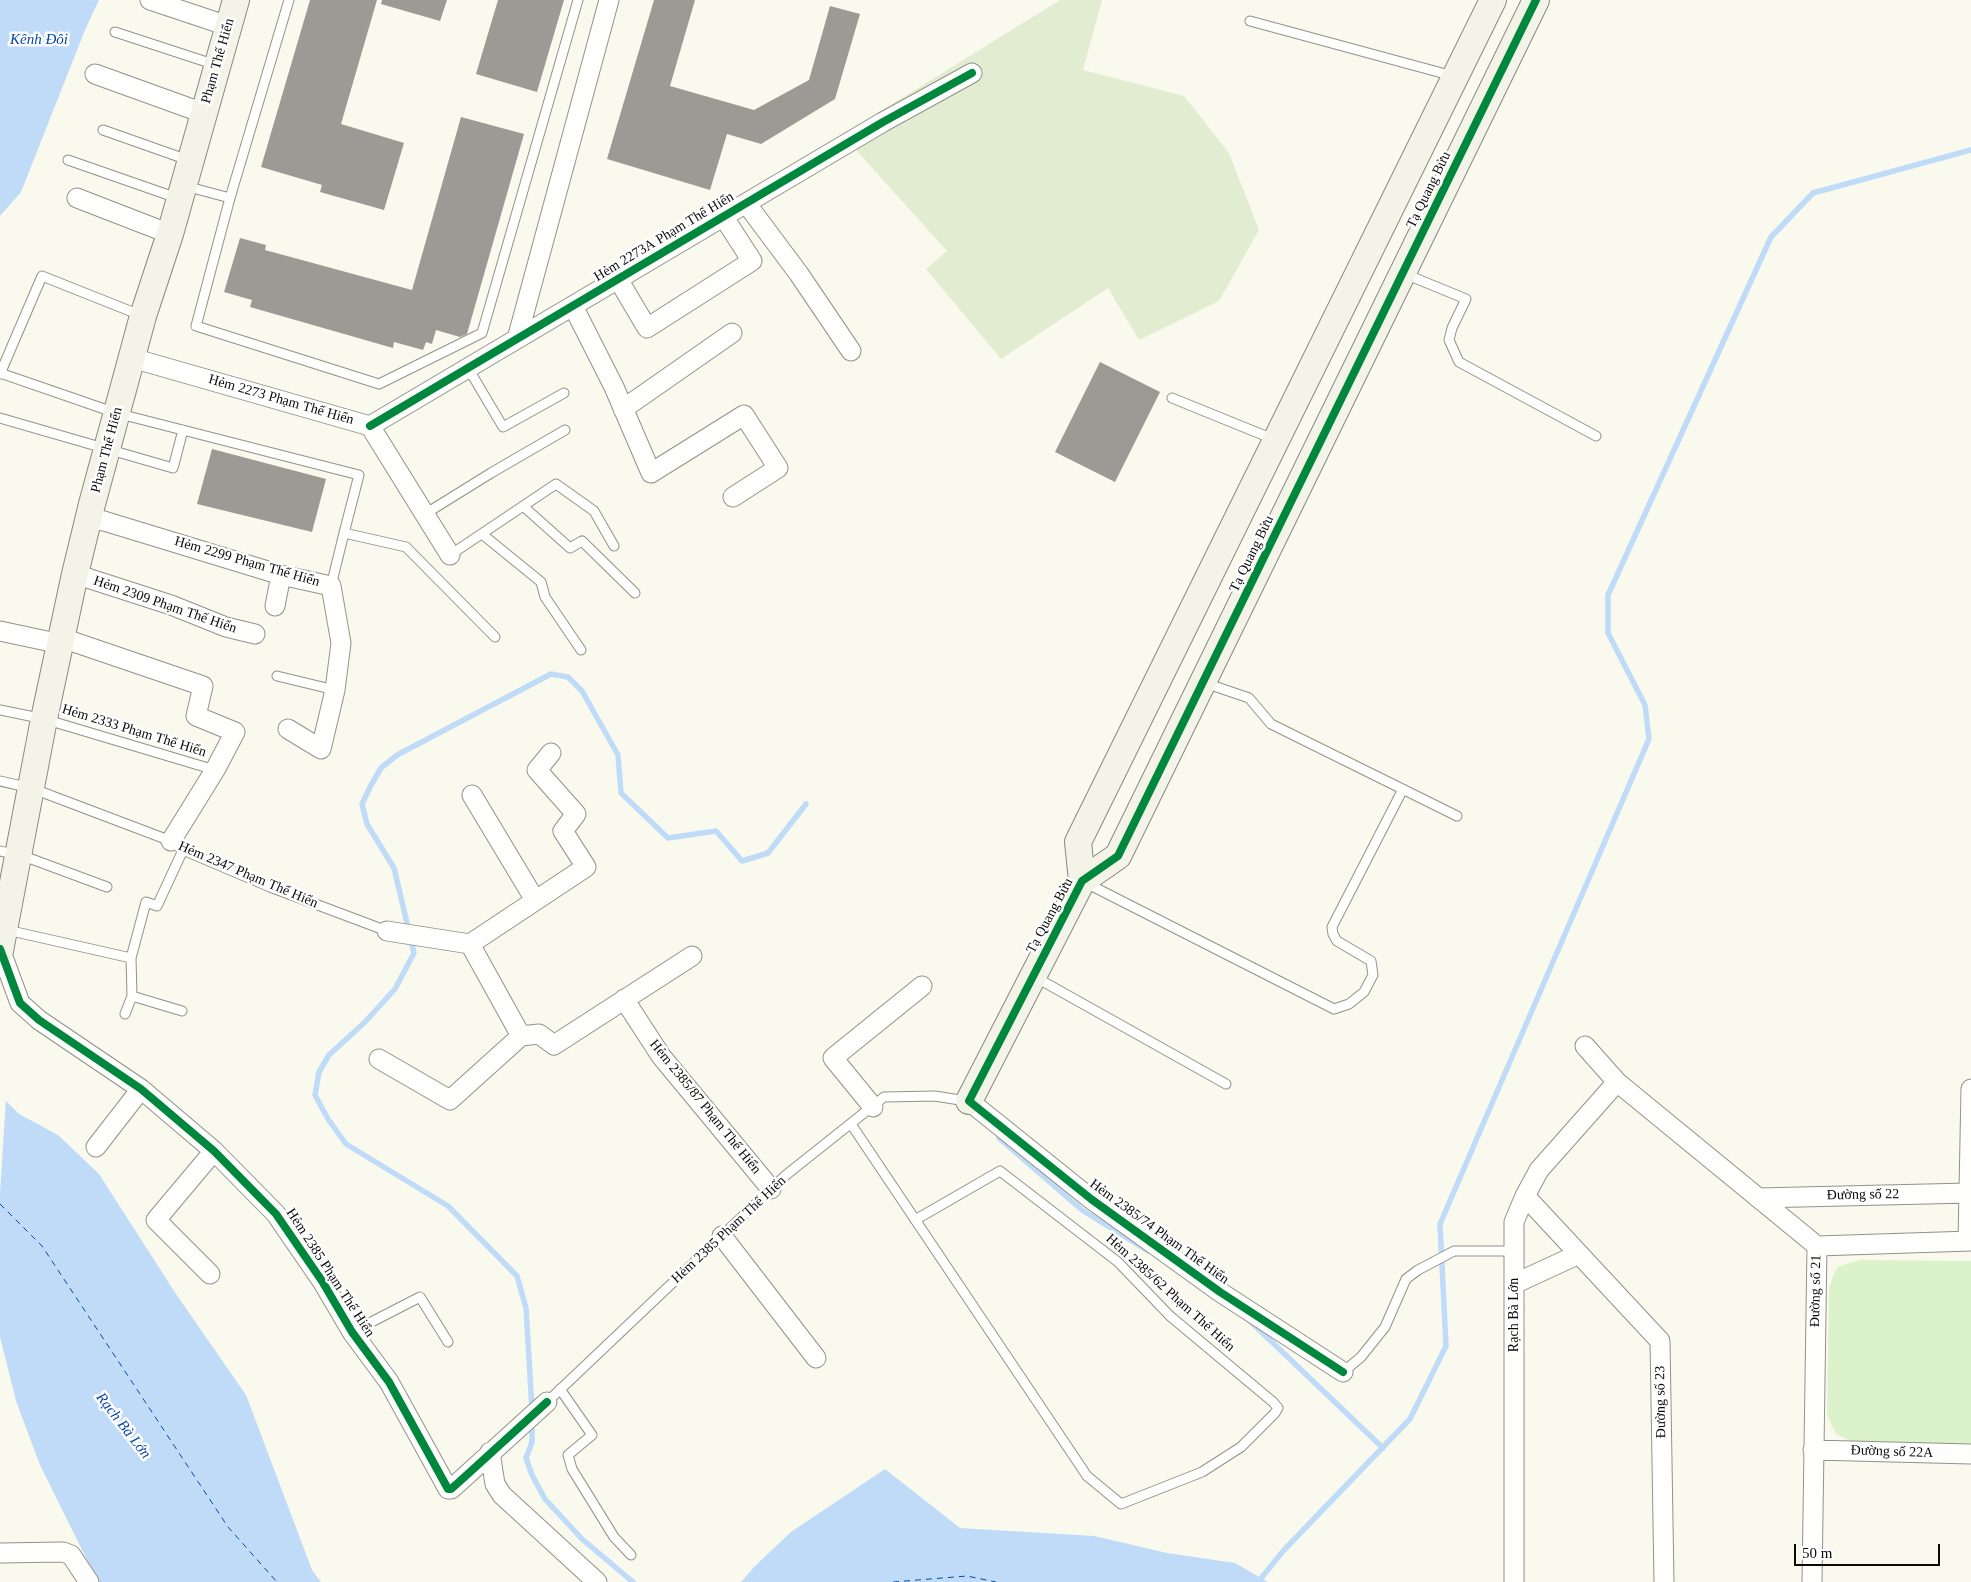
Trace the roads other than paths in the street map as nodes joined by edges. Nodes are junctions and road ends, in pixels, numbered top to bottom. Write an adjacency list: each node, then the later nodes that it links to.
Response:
1 (150, 0): 9 (street)
2 (236, 0): 9 (street, Phạm Thế Hiển)
3 (289, 0): 21 (lane)
4 (578, 0): 21 (lane)
5 (610, 0): 30 (street)
6 (1493, 0): 14 (street, Tạ Quang Bửu)
7 (1536, 0): 25 (street, Tạ Quang Bửu)
8 (1250, 21): 14 (lane)
9 (228, 26): 11 (street, Phạm Thế Hiển)
10 (115, 32): 11 (lane)
11 (217, 65): 15 (street, Phạm Thế Hiển)
12 (972, 73): 22 (street, Hẻm 2273A Phạm Thế Hiển)
13 (95, 74): 15 (street)
14 (1456, 76): 44 (street, Tạ Quang Bửu)
15 (203, 114): 18 (street, Phạm Thế Hiển)
16 (103, 130): 18 (lane)
17 (68, 160): 19 (lane)
18 (190, 161): 19 (street, Phạm Thế Hiển)
19 (181, 192): 21 (lane); 24 (street, Phạm Thế Hiển)
20 (77, 198): 24 (street)
21 (230, 198)
22 (746, 203): 23 (street, Hẻm 2273A Phạm Thế Hiển); 31 (street)
23 (723, 216): 26 (street, Hẻm 2273A Phạm Thế Hiển); 26 (street)
24 (170, 234): 28 (street, Phạm Thế Hiển)
25 (1402, 273): 43 (lane); 46 (street, Tạ Quang Bửu)
26 (618, 279): 27 (street, Hẻm 2273A Phạm Thế Hiển)
27 (573, 306): 30 (street, Hẻm 2273A Phạm Thế Hiển); 37 (street)
28 (143, 316): 32 (street, Phạm Thế Hiển); 34 (lane)
29 (732, 333): 37 (street)
30 (517, 339): 33 (street, Hẻm 2273A Phạm Thế Hiển)
31 (851, 351)
32 (132, 358): 38 (street, Phạm Thế Hiển); 40 (street, Hẻm 2273 Phạm Thế Hiển)
33 (468, 368): 35 (lane); 40 (street, Hẻm 2273A Phạm Thế Hiển)
34 (0, 373): 38 (lane)
35 (564, 393)
36 (1172, 398): 44 (lane)
37 (623, 410): 47 (street)
38 (116, 413): 41 (lane); 45 (street, Phạm Thế Hiển)
39 (0, 418): 45 (lane)
40 (370, 426): 49 (street, Hẻm 2273 Phạm Thế Hiển)
41 (182, 430): 45 (lane); 51 (lane)
42 (565, 430): 49 (lane)
43 (1596, 436)
44 (1276, 440): 46 (street); 80 (street, Tạ Quang Bửu)
45 (107, 450): 50 (street, Phạm Thế Hiển)
46 (1313, 458): 66 (street, Tạ Quang Bửu)
47 (733, 497)
48 (523, 506): 52 (lane); 53 (lane); 58 (lane)
49 (424, 514): 54 (street, Hẻm 2273 Phạm Thế Hiển)
50 (90, 519): 55 (street, Phạm Thế Hiển); 56 (street, Hẻm 2299 Phạm Thế Hiển)
51 (344, 533): 57 (lane); 62 (lane)
52 (482, 534): 54 (lane); 64 (lane)
53 (614, 546)
54 (450, 555)
55 (75, 574): 61 (street, Hẻm 2309 Phạm Thế Hiển); 63 (street, Phạm Thế Hiển)
56 (281, 575): 57 (street, Hẻm 2299 Phạm Thế Hiển); 59 (street)
57 (331, 586): 67 (street, Hẻm 2299 Phạm Thế Hiển)
58 (635, 593)
59 (275, 606)
60 (0, 630): 63 (street)
61 (256, 634)
62 (495, 637)
63 (61, 641): 69 (street, Phạm Thế Hiển); 72 (street)
64 (581, 650)
65 (277, 676): 67 (lane)
66 (1203, 682): 75 (lane); 80 (street, Tạ Quang Bửu)
67 (335, 690): 70 (street, Hẻm 2299 Phạm Thế Hiển)
68 (0, 710): 69 (lane, Hẻm 2333 Phạm Thế Hiển)
69 (44, 719): 72 (lane, Hẻm 2333 Phạm Thế Hiển); 74 (street, Phạm Thế Hiển)
70 (288, 730)
71 (551, 753): 82 (street)
72 (216, 770): 78 (street)
73 (0, 781): 74 (lane, Hẻm 2347 Phạm Thế Hiển)
74 (31, 788): 78 (lane, Hẻm 2347 Phạm Thế Hiển); 79 (street, Phạm Thế Hiển)
75 (1403, 790): 77 (lane); 80 (lane)
76 (472, 795): 82 (street)
77 (1457, 816)
78 (177, 846): 84 (lane, Hẻm 2347 Phạm Thế Hiển); 87 (lane)
79 (10, 853): 81 (lane); 83 (street, Phạm Thế Hiển)
80 (1082, 881): 88 (street, Tạ Quang Bửu)
81 (107, 887)
82 (535, 900): 85 (street)
83 (3, 929): 87 (lane); 99 (street, Hẻm 2385 Phạm Thế Hiển)
84 (387, 931): 85 (street, Hẻm 2347 Phạm Thế Hiển)
85 (470, 944): 94 (street)
86 (692, 956): 91 (street)
87 (131, 958): 90 (lane)
88 (1033, 975): 98 (lane); 101 (street, Tạ Quang Bửu)
89 (922, 986): 102 (street)
90 (132, 996): 92 (lane); 93 (lane)
91 (624, 999): 94 (street); 106 (street, Hẻm 2385/87 Phạm Thế Hiển)
92 (182, 1011)
93 (125, 1014)
94 (520, 1036): 96 (street)
95 (1586, 1046): 97 (street, Đường số 21)
96 (379, 1059)
97 (1617, 1082): 108 (street, Rạch Bà Lớn); 109 (street, Đường số 21)
98 (1226, 1084)
99 (141, 1089): 104 (street); 105 (street, Hẻm 2385 Phạm Thế Hiển)
100 (1971, 1089): 107 (street)
101 (969, 1101): 102 (lane, Hẻm 2385 Phạm Thế Hiển); 121 (street, Hẻm 2385/74 Phạm Thế Hiển)
102 (873, 1107): 103 (lane, Hẻm 2385 Phạm Thế Hiển)
103 (850, 1124): 106 (lane, Hẻm 2385 Phạm Thế Hiển); 110 (lane, Hẻm 2385/62 Phạm Thế Hiển)
104 (96, 1147)
105 (214, 1151): 116 (street); 118 (street, Hẻm 2385 Phạm Thế Hiển)
106 (771, 1190): 111 (lane, Hẻm 2385 Phạm Thế Hiển)
107 (1969, 1193): 109 (street, Đường số 22); 112 (street)
108 (1525, 1196): 114 (street, Rạch Bà Lớn); 115 (street, Đường số 23)
109 (1758, 1198): 113 (street, Đường số 21)
110 (915, 1220): 110 (lane, Hẻm 2385/62 Phạm Thế Hiển)
111 (722, 1236): 120 (street); 122 (lane, Hẻm 2385 Phạm Thế Hiển)
112 (1970, 1241): 113 (street)
113 (1817, 1246): 123 (street, Đường số 21)
114 (1514, 1251): 117 (street, Rạch Bà Lớn); 121 (lane)
115 (1579, 1254): 117 (street); 131 (street, Đường số 23)
116 (210, 1274)
117 (1514, 1284): 130 (street, Rạch Bà Lớn)
118 (352, 1332): 119 (lane); 124 (street, Hẻm 2385 Phạm Thế Hiển)
119 (448, 1342)
120 (816, 1358)
121 (1343, 1372)
122 (553, 1396): 124 (street, Hẻm 2385 Phạm Thế Hiển); 127 (lane)
123 (1813, 1450): 125 (street, Đường số 22A); 132 (street, Đường số 21)
124 (490, 1452): 129 (street)
125 (1971, 1454)
126 (0, 1553): 128 (street)
127 (631, 1555)
128 (89, 1582)
129 (597, 1582)
130 (1514, 1582)
131 (1664, 1582)
132 (1812, 1582)

